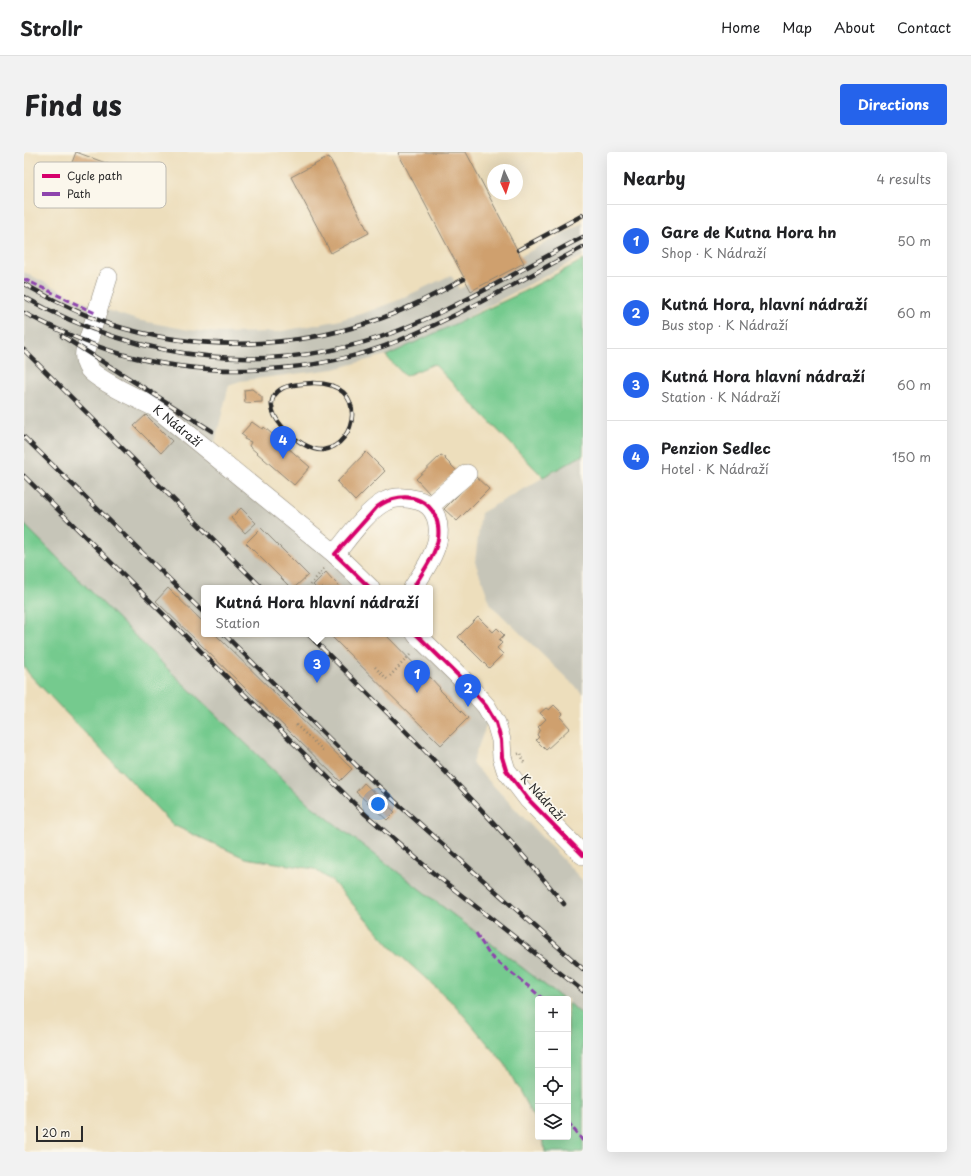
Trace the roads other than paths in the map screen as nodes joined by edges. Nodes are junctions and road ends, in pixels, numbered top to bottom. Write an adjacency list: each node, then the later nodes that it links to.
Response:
1 (108, 277): 4 (street, K Nádraží)
2 (467, 474): 3 (street)
3 (430, 506): 4 (street); 6 (street)
4 (335, 554): 5 (street, K Nádraží)
5 (367, 585)
6 (415, 585)
7 (419, 637): 8 (street, K Nádraží)
8 (583, 855)

